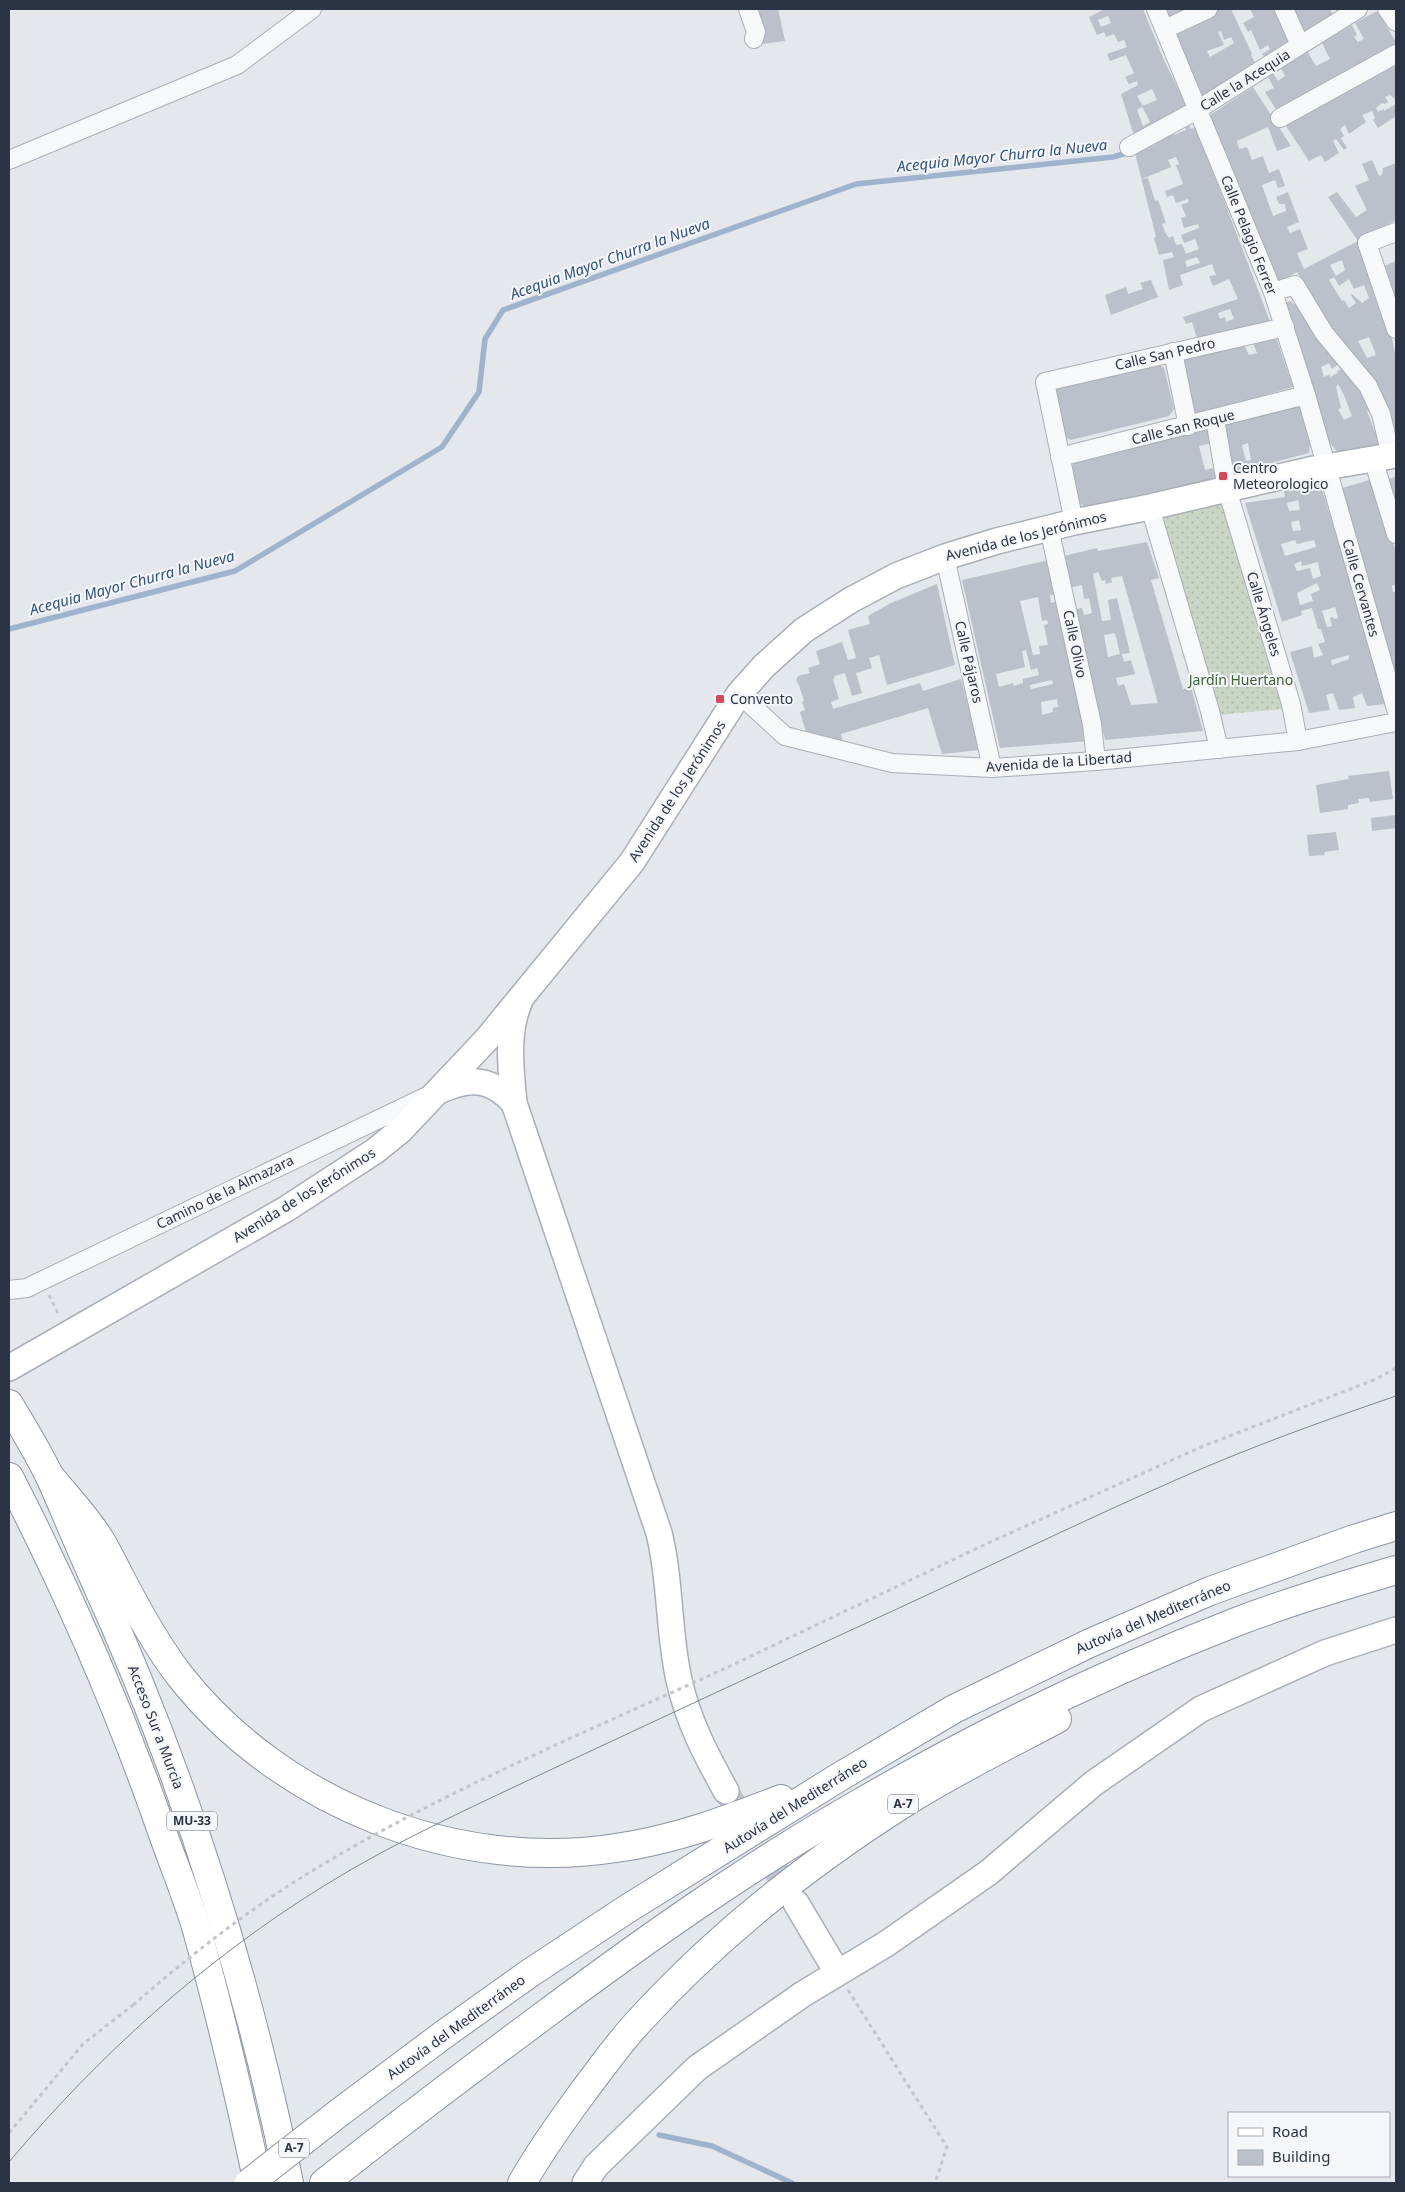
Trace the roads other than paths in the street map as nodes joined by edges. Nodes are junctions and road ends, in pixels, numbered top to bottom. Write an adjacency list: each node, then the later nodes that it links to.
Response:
1 (312, 9): 16 (street)
2 (748, 9): 10 (street)
3 (1156, 9): 9 (street, Calle Pelagio Ferrer)
4 (1208, 9): 9 (street)
5 (1284, 9): 11 (street)
6 (1358, 9): 11 (street, Calle la Acequia)
7 (1387, 9): 8 (street)
8 (1396, 22)
9 (1165, 29): 13 (street, Calle Pelagio Ferrer)
10 (754, 39)
11 (1300, 45): 13 (street, Calle la Acequia)
12 (1396, 54): 14 (street)
13 (1197, 110): 15 (street, Calle la Acequia); 18 (street, Calle Pelagio Ferrer)
14 (1280, 118)
15 (1130, 146)
16 (9, 160)
17 (1396, 232): 20 (street)
18 (1273, 292): 19 (street, Calle Pelagio Ferrer); 25 (street)
19 (1285, 327): 21 (street, Calle San Pedro); 22 (street, Calle Pelagio Ferrer)
20 (1396, 329)
21 (1173, 352): 24 (street); 26 (street, Calle San Pedro)
22 (1306, 395): 23 (street, Calle San Roque); 27 (street, Calle Pelagio Ferrer)
23 (1215, 419): 24 (street, Calle San Roque); 28 (street, Calle Ángeles)
24 (1188, 426): 26 (street, Calle San Roque)
25 (1387, 456): 27 (street, Avenida de los Jerónimos); 32 (street)
26 (1060, 457): 30 (street)
27 (1327, 467): 28 (street, Avenida de los Jerónimos); 35 (street, Calle Cervantes)
28 (1227, 489): 29 (street, Avenida de los Jerónimos); 37 (street, Calle Ángeles)
29 (1150, 507): 30 (street, Avenida de los Jerónimos); 38 (street)
30 (1074, 522): 31 (street, Avenida de los Jerónimos)
31 (1049, 528): 33 (street, Avenida de los Jerónimos); 39 (street, Calle Olivo)
32 (1396, 534)
33 (945, 556): 34 (street, Avenida de los Jerónimos); 40 (street, Calle Pájaros)
34 (739, 694): 40 (street, Avenida de la Libertad); 41 (street, Avenida de los Jerónimos)
35 (1396, 709)
36 (1396, 722): 37 (street, Avenida de la Libertad)
37 (1298, 741): 38 (street, Avenida de la Libertad)
38 (1219, 749): 39 (street, Avenida de la Libertad)
39 (1096, 760): 40 (street, Avenida de la Libertad)
40 (992, 768)
41 (521, 997): 42 (street, Avenida de los Jerónimos); 43 (street)
42 (482, 1043): 43 (street); 44 (street, Avenida de los Jerónimos); 45 (street)
43 (512, 1059): 45 (street)
44 (441, 1090): 45 (street); 46 (street, Camino de la Almazara); 47 (street, Avenida de los Jerónimos)
45 (506, 1096): 56 (street)
46 (9, 1290)
47 (9, 1368)
48 (9, 1404): 49 (highway, Acceso Sur a Murcia / MU-33)
49 (49, 1475): 55 (highway); 62 (highway, Acceso Sur a Murcia / MU-33)
50 (9, 1476): 59 (highway, MU-33)
51 (1396, 1526): 55 (highway, Autovía del Mediterráneo / A-7)
52 (1396, 1570): 63 (highway)
53 (1396, 1579): 64 (highway, A-7)
54 (1396, 1630): 58 (street)
55 (836, 1779): 60 (highway, Autovía del Mediterráneo / A-7, bridge)
56 (726, 1792)
57 (796, 1903): 58 (street)
58 (837, 1972): 65 (street)
59 (245, 2122): 60 (highway); 61 (highway, MU-33)
60 (250, 2183)
61 (258, 2183)
62 (289, 2183)
63 (324, 2183)
64 (522, 2183)
65 (585, 2183)

